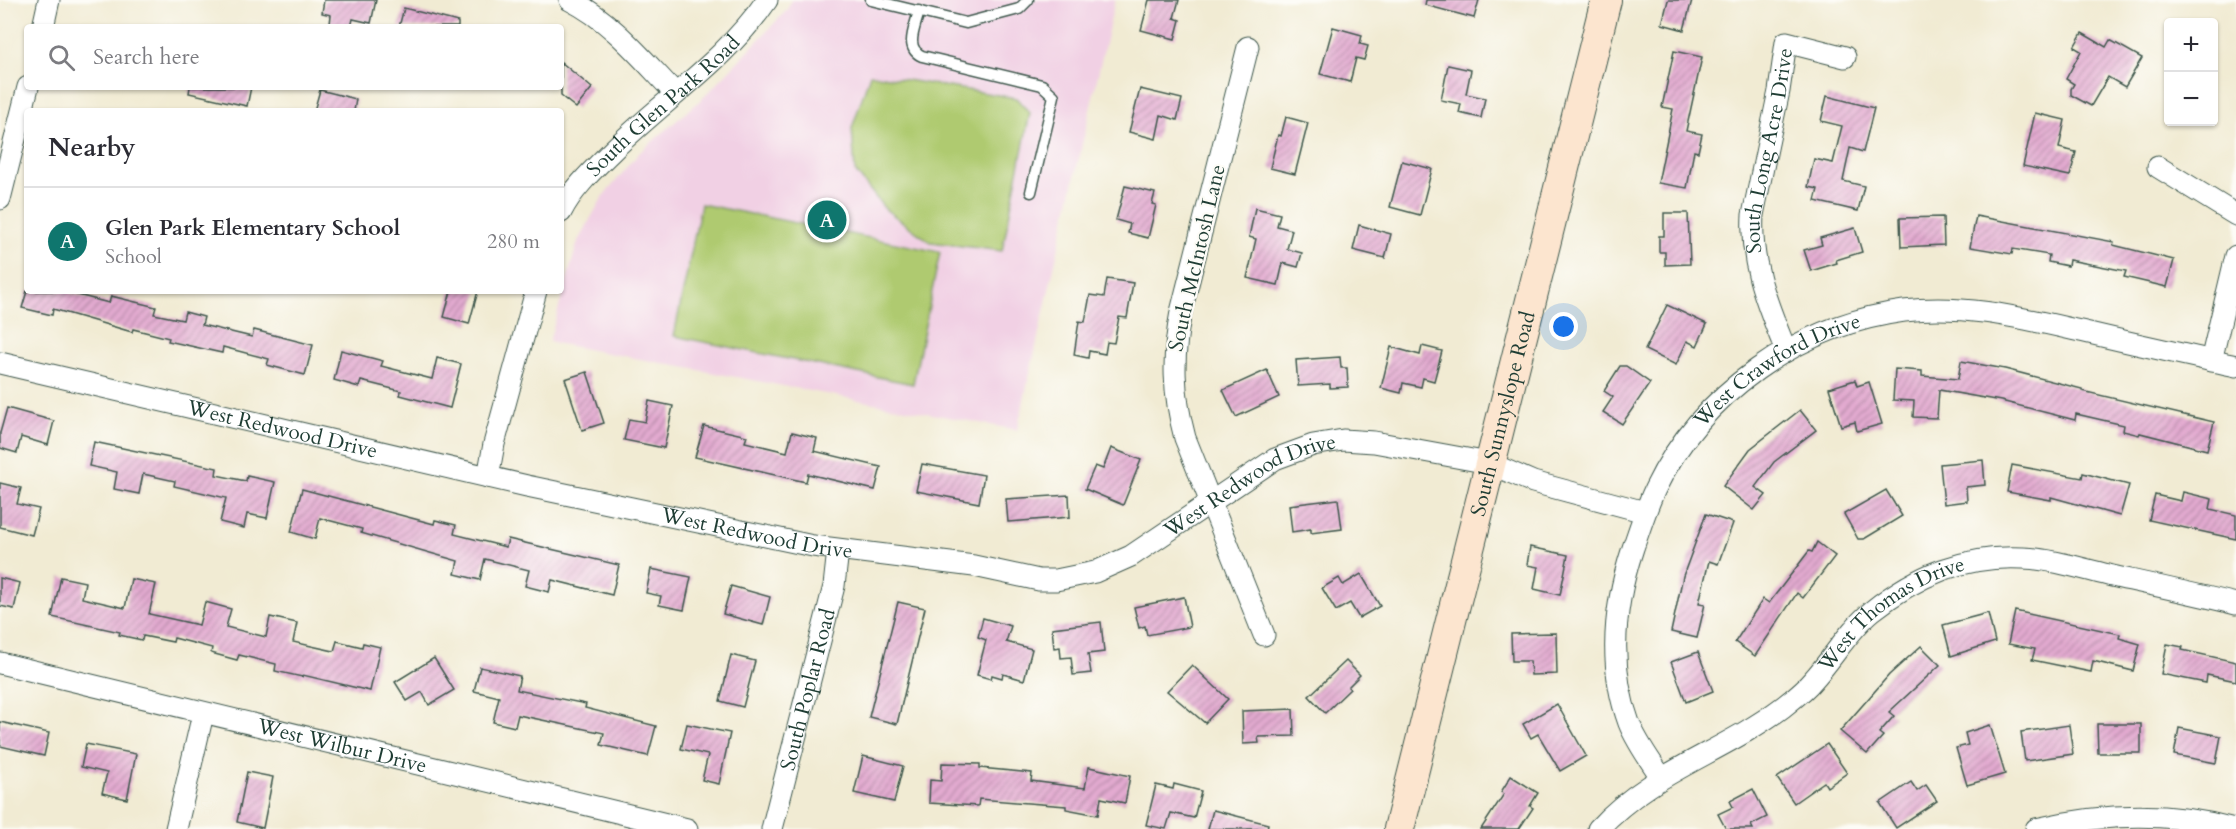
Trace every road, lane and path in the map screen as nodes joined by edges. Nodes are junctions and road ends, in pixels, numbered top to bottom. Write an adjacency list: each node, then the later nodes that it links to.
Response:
1 (49, 0): 8 (street)
2 (570, 0): 12 (street)
3 (767, 0): 12 (street, South Glen Park Road)
4 (871, 0): 7 (lane)
5 (1028, 0): 7 (lane)
6 (1606, 0): 26 (street, South Sunnyslope Road)
7 (918, 11): 16 (lane)
8 (44, 24)
9 (1248, 47): 28 (street, South McIntosh Lane)
10 (1845, 57): 22 (street, South Long Acre Drive)
11 (28, 90): 13 (street)
12 (675, 93): 18 (street, South Glen Park Road)
13 (25, 108)
14 (24, 115): 17 (street)
15 (2158, 167): 19 (street)
16 (1031, 192)
17 (0, 199)
18 (564, 208)
19 (2236, 215)
20 (2234, 260): 23 (street)
21 (535, 294): 27 (street)
22 (1786, 351): 23 (street, West Crawford Drive); 29 (street, West Crawford Drive)
23 (2211, 361): 25 (street, West Crawford Drive)
24 (0, 363): 27 (street, West Redwood Drive)
25 (2236, 366)
26 (1489, 462): 28 (street, West Redwood Drive); 29 (street, West Redwood Drive); 39 (street, South Sunnyslope Road)
27 (488, 477): 30 (street, West Redwood Drive)
28 (1210, 502): 30 (street, West Redwood Drive); 32 (street, South McIntosh Lane)
29 (1645, 512): 35 (street, West Crawford Drive)
30 (838, 550): 38 (street, South Poplar Road)
31 (2236, 603): 35 (street, West Thomas Drive)
32 (1264, 635)
33 (0, 663): 34 (street, West Wilbur Drive)
34 (203, 714): 36 (street); 37 (street, West Wilbur Drive)
35 (1661, 777): 40 (street, West Thomas Drive)
36 (176, 829)
37 (687, 829)
38 (772, 829)
39 (1399, 829)
40 (1598, 829)
41 (2036, 829): 42 (street)
42 (2235, 829)

